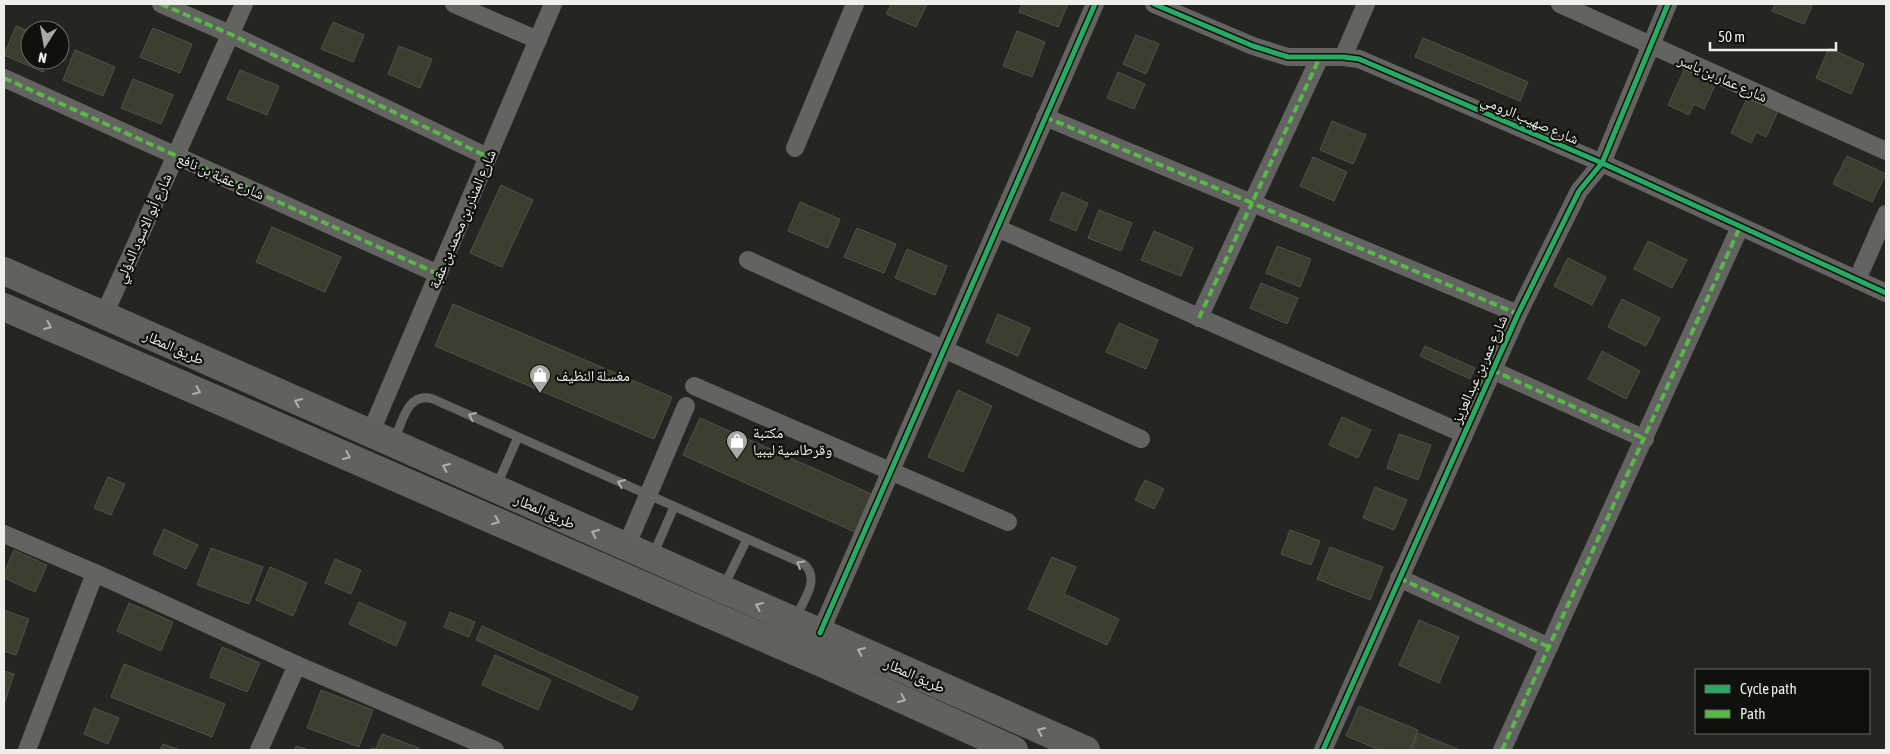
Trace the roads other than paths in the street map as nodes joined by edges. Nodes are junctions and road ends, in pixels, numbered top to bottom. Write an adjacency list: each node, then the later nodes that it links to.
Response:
1 (161, 4): 11 (street)
2 (244, 4): 11 (street, شارع أبو الاسود الدؤلي)
3 (454, 4): 12 (street)
4 (554, 4): 12 (street, شارع المنذر بن محمد بن عقبة)
5 (855, 4): 18 (street)
6 (1095, 4): 17 (street)
7 (1154, 4): 14 (street, شارع صهيب الرومي)
8 (1366, 4): 15 (street)
9 (1560, 4): 13 (street, شارع عمار بن ياسر)
10 (1668, 4): 13 (street, شارع عمر بن عبدالعزيز)
11 (230, 34): 20 (street, شارع أبو الاسود الدؤلي); 21 (street)
12 (538, 40): 21 (street, شارع المنذر بن محمد بن عقبة)
13 (1651, 45): 19 (street, شارع عمار بن ياسر); 22 (street, شارع عمر بن عبدالعزيز)
14 (1320, 57): 15 (street, شارع صهيب الرومي); 23 (street)
15 (1343, 57): 22 (street, شارع صهيب الرومي)
16 (4, 78): 20 (street, شارع عقبة بن نافع)
17 (1046, 117): 23 (street); 26 (street)
18 (795, 148)
19 (1886, 151)
20 (175, 156): 29 (street, شارع عقبة بن نافع); 34 (street, شارع أبو الاسود الدؤلي)
21 (488, 157): 29 (street, شارع المنذر بن محمد بن عقبة)
22 (1602, 163): 25 (street, شارع صهيب الرومي); 33 (street, شارع عمر بن عبدالعزيز)
23 (1252, 203): 33 (street); 35 (street)
24 (1886, 214): 30 (street)
25 (1740, 227): 30 (street, شارع صهيب الرومي); 44 (street)
26 (997, 228): 35 (street); 36 (street)
27 (748, 260): 36 (street)
28 (4, 271): 34 (highway, طريق المطار)
29 (438, 274): 42 (street, شارع المنذر بن محمد بن عقبة)
30 (1857, 280): 31 (street, شارع صهيب الرومي)
31 (1886, 293)
32 (4, 307): 64 (highway, طريق المطار, one-way to 64)
33 (1518, 314): 37 (street, شارع عمر بن عبدالعزيز)
34 (104, 315): 42 (highway, طريق المطار, one-way to 34)
35 (1199, 318): 40 (street)
36 (944, 349): 43 (street); 45 (street)
37 (1492, 370): 40 (street, شارع عمر بن عبدالعزيز); 44 (street)
38 (694, 386): 45 (street)
39 (686, 406): 47 (street)
40 (1464, 434): 55 (street, شارع عمر بن عبدالعزيز)
41 (518, 437): 42 (lane, one-way to 42); 46 (lane); 47 (lane, one-way to 41)
42 (382, 439): 46 (highway, طريق المطار, one-way to 42)
43 (1141, 439)
44 (1645, 439): 59 (street)
45 (891, 471): 49 (street); 58 (street)
46 (495, 489): 52 (highway, طريق المطار, one-way to 46)
47 (648, 495): 48 (lane); 52 (street)
48 (674, 506): 51 (lane); 53 (lane)
49 (1008, 522)
50 (4, 534): 54 (street)
51 (747, 539): 56 (lane); 57 (lane, one-way to 51)
52 (626, 547): 53 (highway, طريق المطار)
53 (652, 558): 56 (highway, طريق المطار)
54 (95, 572): 60 (street); 61 (street)
55 (1399, 578): 59 (street); 66 (street, شارع عمر بن عبدالعزيز)
56 (723, 590): 57 (highway, طريق المطار, one-way to 56)
57 (794, 621): 58 (highway, طريق المطار)
58 (820, 633): 65 (highway, طريق المطار, one-way to 58)
59 (1549, 647): 67 (street)
60 (297, 665): 62 (street); 63 (street)
61 (27, 750)
62 (259, 750)
63 (495, 750)
64 (1014, 750)
65 (1086, 750)
66 (1323, 750)
67 (1502, 750)

